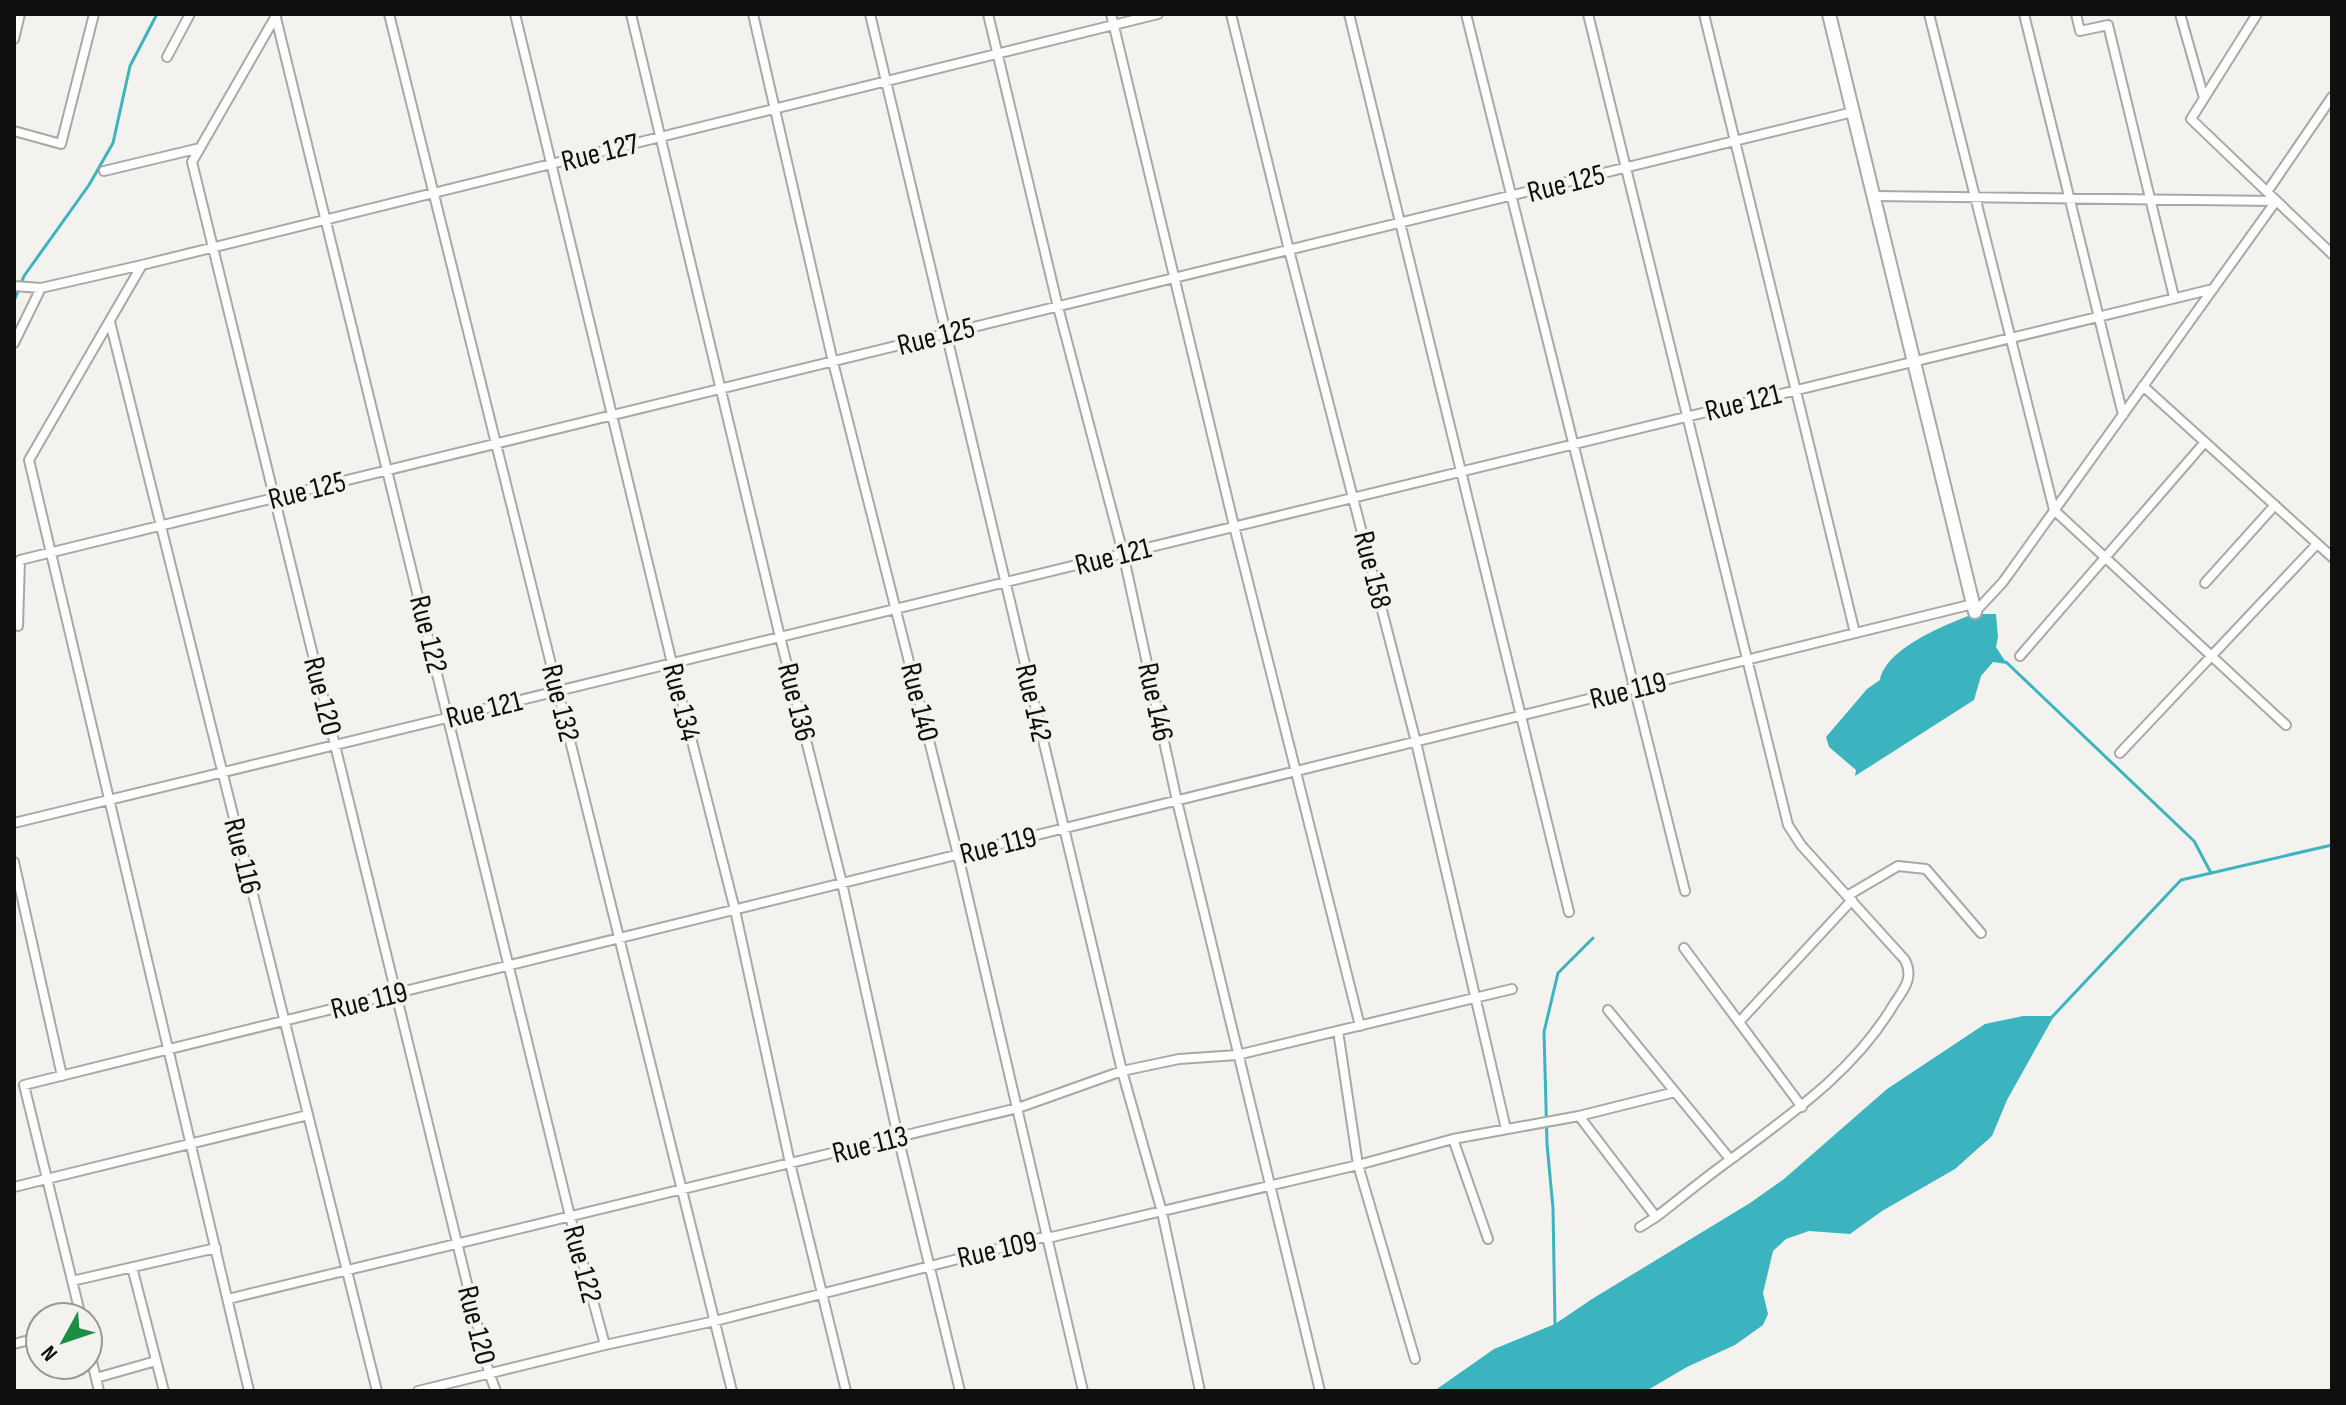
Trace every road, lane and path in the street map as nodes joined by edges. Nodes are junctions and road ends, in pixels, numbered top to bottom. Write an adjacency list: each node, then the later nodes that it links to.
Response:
1 (20, 14): 25 (street)
2 (94, 14): 33 (street)
3 (190, 14): 27 (street)
4 (389, 14): 41 (street, Rue 132)
5 (515, 14): 37 (street, Rue 134)
6 (631, 14): 34 (street, Rue 136)
7 (753, 14): 31 (street, Rue 140)
8 (870, 14): 28 (street, Rue 142)
9 (988, 14): 26 (street, Rue 146)
10 (1111, 14): 24 (street)
11 (1158, 14): 24 (street, Rue 127)
12 (1231, 14): 51 (street, Rue 158)
13 (1349, 14): 49 (street)
14 (1466, 14): 42 (street)
15 (1588, 14): 38 (street)
16 (1704, 14): 35 (street)
17 (1829, 14): 32 (street)
18 (1929, 14): 44 (street)
19 (2024, 14): 45 (street)
20 (2076, 14): 46 (street)
21 (2180, 14): 30 (street)
22 (2257, 14): 30 (street)
23 (277, 16): 36 (street, Rue 120); 48 (street, Rue 122)
24 (1113, 25): 26 (street, Rue 127); 54 (street)
25 (14, 39)
26 (997, 54): 28 (street, Rue 127); 59 (street, Rue 146)
27 (167, 57)
28 (886, 81): 31 (street, Rue 127); 62 (street, Rue 142)
29 (2332, 97): 40 (street)
30 (2204, 98): 40 (street)
31 (775, 108): 34 (street, Rue 127); 66 (street, Rue 140)
32 (1853, 112): 35 (street, Rue 125); 43 (street)
33 (14, 131)
34 (661, 137): 37 (street, Rue 127); 68 (street, Rue 136)
35 (1735, 141): 38 (street, Rue 125); 69 (street)
36 (200, 148): 39 (street); 50 (street, Rue 120)
37 (552, 164): 41 (street, Rue 127); 71 (street, Rue 134)
38 (1626, 168): 42 (street, Rue 125); 72 (street)
39 (104, 171)
40 (2267, 192): 47 (street)
41 (434, 193): 48 (street, Rue 127); 74 (street, Rue 132)
42 (1512, 196): 49 (street, Rue 125); 75 (street)
43 (1873, 196): 44 (street); 65 (street)
44 (1975, 198): 45 (street); 63 (street)
45 (2070, 198): 46 (street); 60 (street)
46 (2150, 199): 47 (street); 58 (street)
47 (2276, 201): 52 (street); 57 (street)
48 (327, 219): 50 (street, Rue 127); 76 (street, Rue 122)
49 (1399, 223): 51 (street, Rue 125); 77 (street)
50 (213, 247): 53 (street, Rue 127); 79 (street, Rue 120)
51 (1289, 250): 54 (street, Rue 125); 78 (street, Rue 158)
52 (2332, 254)
53 (142, 265): 56 (street, Rue 127); 61 (street)
54 (1175, 278): 59 (street, Rue 125); 83 (street)
55 (14, 286): 56 (street, Rue 127)
56 (41, 288): 64 (street)
57 (2213, 289): 58 (street, Rue 121); 67 (street)
58 (2174, 297): 60 (street, Rue 121)
59 (1058, 307): 62 (street, Rue 125); 86 (street, Rue 146)
60 (2098, 316): 63 (street, Rue 121); 70 (street)
61 (110, 322): 82 (street, Rue 116); 85 (street)
62 (948, 334): 66 (street, Rue 125); 89 (street, Rue 142)
63 (2009, 338): 65 (street, Rue 121); 81 (street)
64 (14, 343)
65 (1914, 361): 69 (street, Rue 121); 92 (street)
66 (833, 362): 68 (street, Rue 125); 91 (street, Rue 140)
67 (2143, 386): 70 (street); 73 (street)
68 (721, 389): 71 (street, Rue 125); 95 (street, Rue 136)
69 (1796, 389): 72 (street, Rue 121); 94 (street)
70 (2123, 415): 81 (street)
71 (612, 416): 74 (street, Rue 125); 99 (street, Rue 134)
72 (1687, 416): 75 (street, Rue 121); 98 (street)
73 (2205, 442): 80 (street); 88 (street)
74 (496, 444): 76 (street, Rue 125); 101 (street, Rue 132)
75 (1573, 444): 77 (street, Rue 121); 100 (street)
76 (389, 470): 79 (street, Rue 125); 103 (street, Rue 122)
77 (1461, 471): 78 (street, Rue 121); 102 (street)
78 (1354, 497): 83 (street, Rue 121); 105 (street, Rue 158)
79 (274, 498): 82 (street, Rue 125); 106 (street, Rue 120)
80 (2275, 505): 84 (street); 90 (street)
81 (2054, 510): 88 (street); 92 (street)
82 (161, 526): 85 (street, Rue 125); 109 (street, Rue 116)
83 (1234, 526): 86 (street, Rue 121); 108 (street)
84 (2317, 544): 87 (street); 97 (street)
85 (51, 553): 93 (street, Rue 125); 110 (street)
86 (1123, 553): 89 (street, Rue 121); 111 (street, Rue 146)
87 (2332, 557)
88 (2106, 559): 96 (street); 97 (street)
89 (1005, 582): 91 (street, Rue 121); 113 (street, Rue 142)
90 (2205, 583)
91 (897, 608): 95 (street, Rue 121); 114 (street, Rue 140)
92 (1974, 608): 94 (street, Rue 119)
93 (18, 626)
94 (1855, 633): 98 (street, Rue 119)
95 (780, 637): 99 (street, Rue 121); 116 (street, Rue 136)
96 (2020, 656)
97 (2211, 656): 104 (street); 107 (street)
98 (1747, 660): 100 (street, Rue 119); 118 (street)
99 (672, 663): 101 (street, Rue 121); 119 (street, Rue 134)
100 (1633, 688): 102 (street, Rue 119); 117 (street)
101 (558, 691): 103 (street, Rue 121); 122 (street, Rue 132)
102 (1521, 716): 105 (street, Rue 119); 120 (street)
103 (449, 717): 106 (street, Rue 121); 124 (street, Rue 122)
104 (2286, 725)
105 (1416, 742): 108 (street, Rue 119); 127 (street, Rue 158)
106 (335, 745): 109 (street, Rue 121); 126 (street, Rue 120)
107 (2120, 753)
108 (1296, 771): 111 (street, Rue 119); 131 (street)
109 (222, 772): 110 (street, Rue 121); 129 (street, Rue 116)
110 (110, 800): 112 (street, Rue 121); 133 (street)
111 (1177, 801): 113 (street, Rue 119); 134 (street, Rue 146)
112 (14, 823)
113 (1064, 829): 114 (street, Rue 119); 135 (street, Rue 142)
114 (958, 855): 116 (street, Rue 119); 139 (street, Rue 140)
115 (14, 862): 136 (street)
116 (842, 883): 119 (street, Rue 119); 143 (street, Rue 136)
117 (1685, 891)
118 (1850, 898): 121 (street); 130 (street); 138 (street)
119 (735, 910): 122 (street, Rue 119); 147 (street, Rue 134)
120 (1569, 912)
121 (1981, 933)
122 (620, 938): 124 (street, Rue 119); 152 (street, Rue 132)
123 (1684, 948): 130 (street)
124 (510, 965): 126 (street, Rue 119); 154 (street, Rue 122)
125 (1512, 989): 127 (street, Rue 113)
126 (396, 994): 129 (street, Rue 119); 159 (street, Rue 120)
127 (1475, 998): 131 (street, Rue 113); 142 (street, Rue 158)
128 (1608, 1010): 137 (street)
129 (284, 1021): 133 (street, Rue 119); 140 (street, Rue 116)
130 (1740, 1021): 138 (street)
131 (1360, 1026): 132 (street, Rue 113)
132 (1338, 1031): 134 (street, Rue 113); 148 (street)
133 (169, 1050): 136 (street, Rue 119); 145 (street)
134 (1237, 1055): 135 (street, Rue 113); 150 (street, Rue 146)
135 (1122, 1071): 139 (street, Rue 113); 153 (street, Rue 142)
136 (62, 1076): 149 (street, Rue 119)
137 (1675, 1092): 141 (street, Rue 109); 146 (street)
138 (1802, 1107): 146 (street)
139 (1018, 1108): 143 (street, Rue 113); 157 (street, Rue 140)
140 (308, 1115): 145 (street); 163 (street, Rue 116)
141 (1579, 1116): 142 (street, Rue 109); 155 (street)
142 (1506, 1129): 144 (street, Rue 109)
143 (898, 1137): 147 (street, Rue 113); 161 (street, Rue 136)
144 (1453, 1139): 148 (street, Rue 109); 158 (street)
145 (191, 1143): 149 (street); 160 (street)
146 (1730, 1159): 155 (street)
147 (790, 1163): 152 (street, Rue 113); 165 (street, Rue 134)
148 (1358, 1165): 150 (street, Rue 109); 170 (street)
149 (47, 1179): 151 (street); 164 (street)
150 (1271, 1186): 153 (street, Rue 109); 184 (street, Rue 146)
151 (14, 1187)
152 (682, 1189): 154 (street, Rue 113); 168 (street, Rue 132)
153 (1162, 1212): 157 (street, Rue 109); 183 (street, Rue 142)
154 (570, 1216): 159 (street, Rue 113); 169 (street, Rue 122)
155 (1656, 1217): 156 (street)
156 (1640, 1227)
157 (1048, 1236): 161 (street, Rue 109); 182 (street, Rue 140)
158 (1488, 1239)
159 (457, 1244): 163 (street, Rue 113); 172 (street, Rue 120)
160 (216, 1248): 162 (street); 166 (street)
161 (930, 1264): 165 (street, Rue 109); 181 (street, Rue 136)
162 (132, 1267): 164 (street); 171 (street)
163 (346, 1270): 166 (street, Rue 113); 176 (street, Rue 116)
164 (72, 1281): 167 (street)
165 (823, 1294): 168 (street, Rue 109); 180 (street, Rue 134)
166 (228, 1299): 175 (street)
167 (77, 1301)
168 (715, 1321): 169 (street, Rue 109); 179 (street, Rue 132)
169 (605, 1345): 172 (street, Rue 109)
170 (1415, 1359)
171 (156, 1361): 173 (street); 174 (street)
172 (489, 1373): 177 (street, Rue 109); 178 (street, Rue 120)
173 (104, 1376)
174 (164, 1391)
175 (249, 1391)
176 (377, 1391)
177 (418, 1391)
178 (496, 1391)
179 (732, 1391)
180 (846, 1391)
181 (960, 1391)
182 (1083, 1391)
183 (1200, 1391)
184 (1320, 1391)

